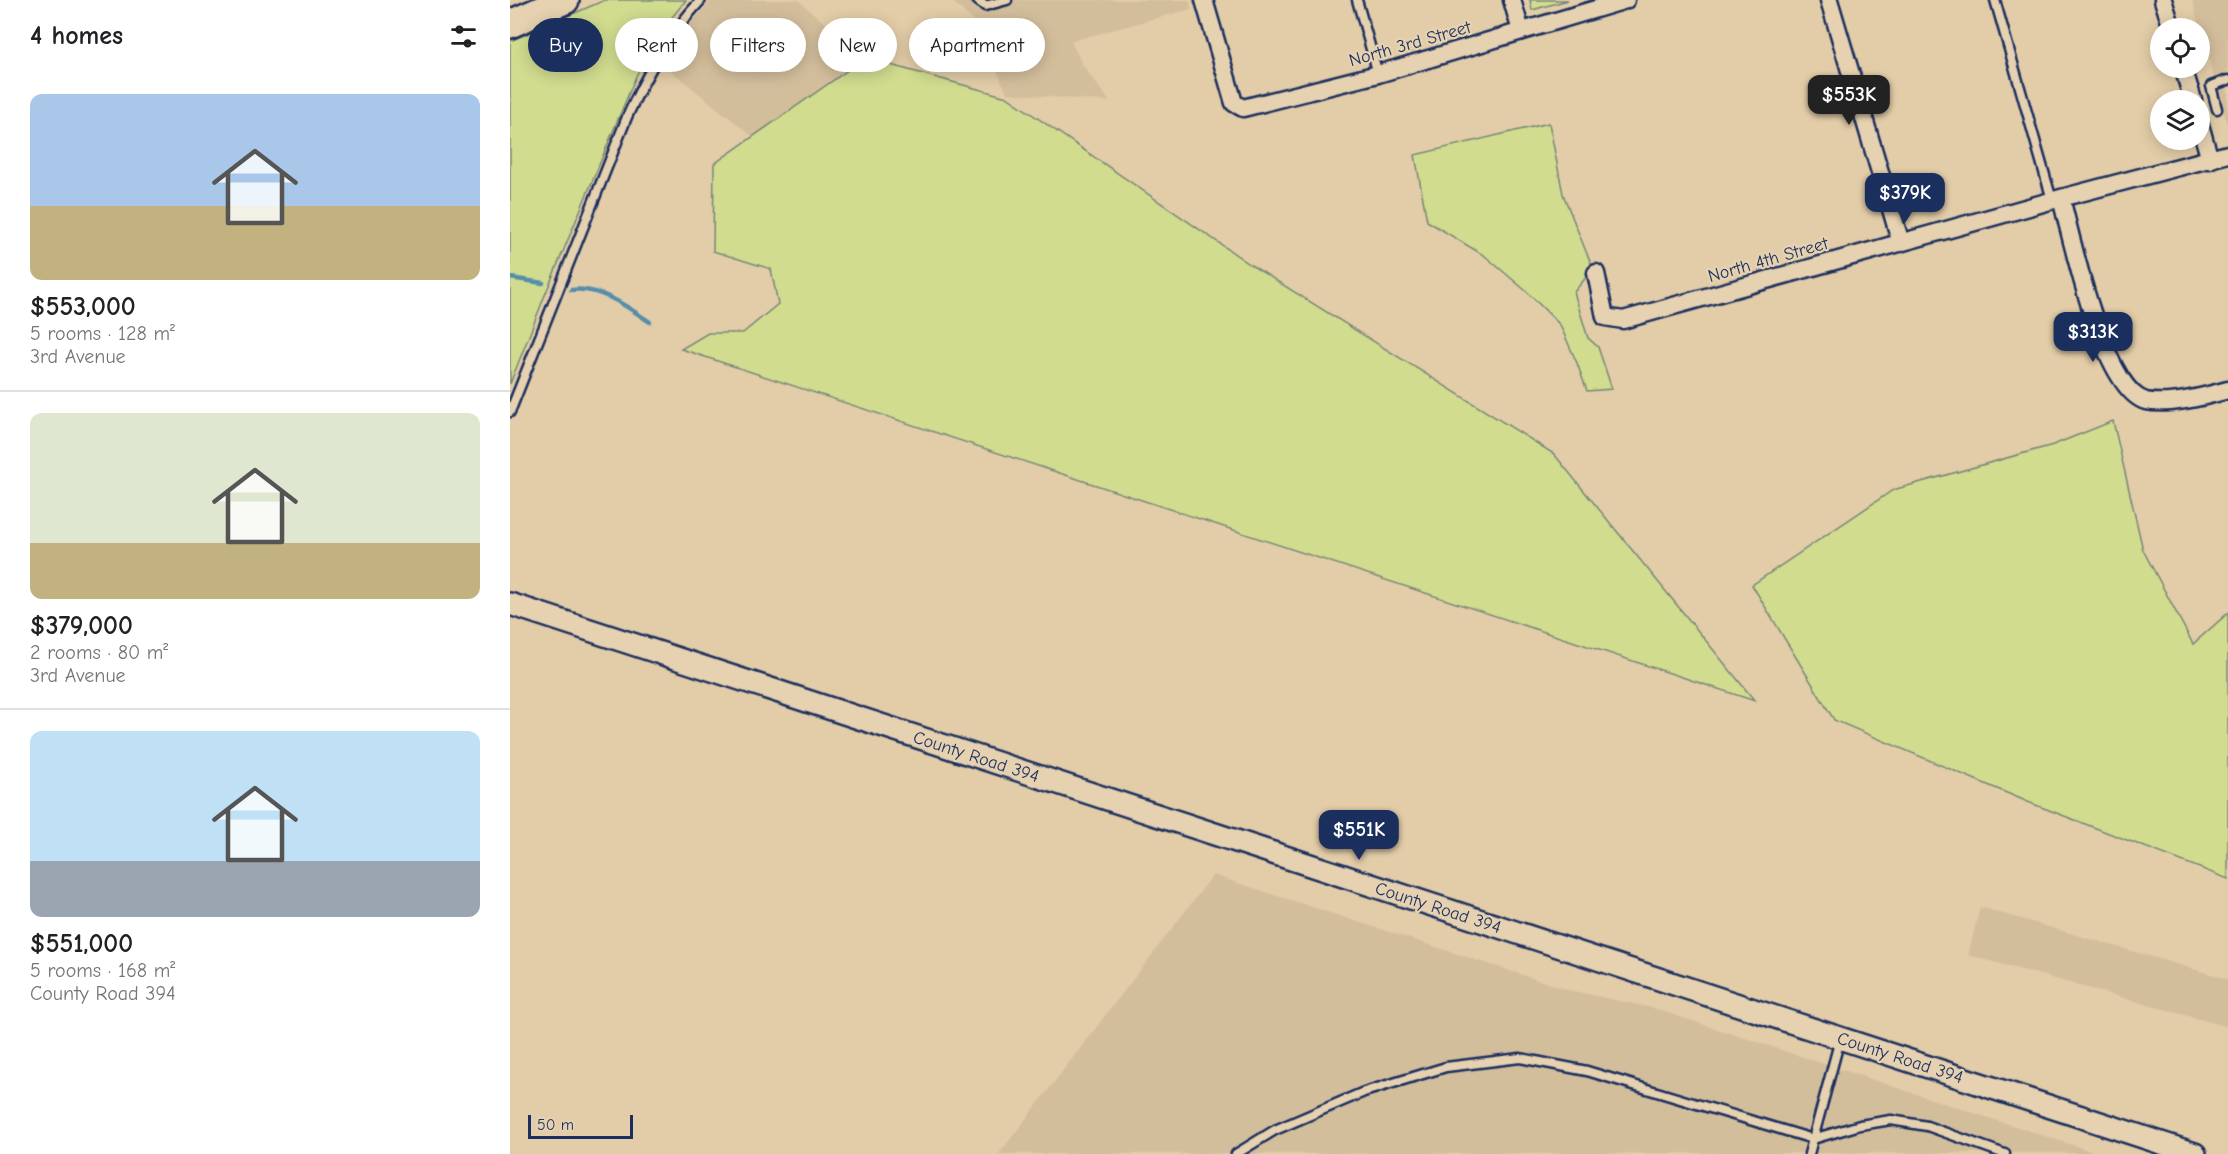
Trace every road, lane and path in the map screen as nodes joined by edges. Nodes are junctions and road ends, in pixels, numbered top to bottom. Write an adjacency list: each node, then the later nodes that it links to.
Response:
1 (565, 0): 13 (highway)
2 (701, 0): 25 (lane)
3 (977, 0): 4 (lane)
4 (1007, 0)
5 (1204, 0): 15 (street, North 3rd Street)
6 (1357, 0): 15 (lane)
7 (1512, 0): 14 (street)
8 (1626, 0): 14 (street, North 3rd Street)
9 (1829, 0): 22 (street)
10 (1995, 0): 21 (lane)
11 (2163, 0): 12 (street)
12 (2169, 18)
13 (510, 24)
14 (1521, 31): 15 (street, North 3rd Street)
15 (1378, 74)
16 (2228, 80): 17 (lane)
17 (2217, 109)
18 (2207, 150): 20 (street)
19 (2228, 154): 20 (street, North 4th Street)
20 (2210, 160): 21 (street, North 4th Street)
21 (2056, 199): 22 (street, North 4th Street); 24 (street)
22 (1901, 243): 23 (street, North 4th Street)
23 (1596, 273)
24 (2228, 390)
25 (510, 412)
26 (510, 604): 27 (street, County Road 394)
27 (1840, 1038): 28 (lane); 32 (street, County Road 394)
28 (1813, 1139): 29 (lane); 30 (lane); 31 (lane)
29 (1236, 1154)
30 (1809, 1154)
31 (2005, 1154)
32 (2195, 1154)

